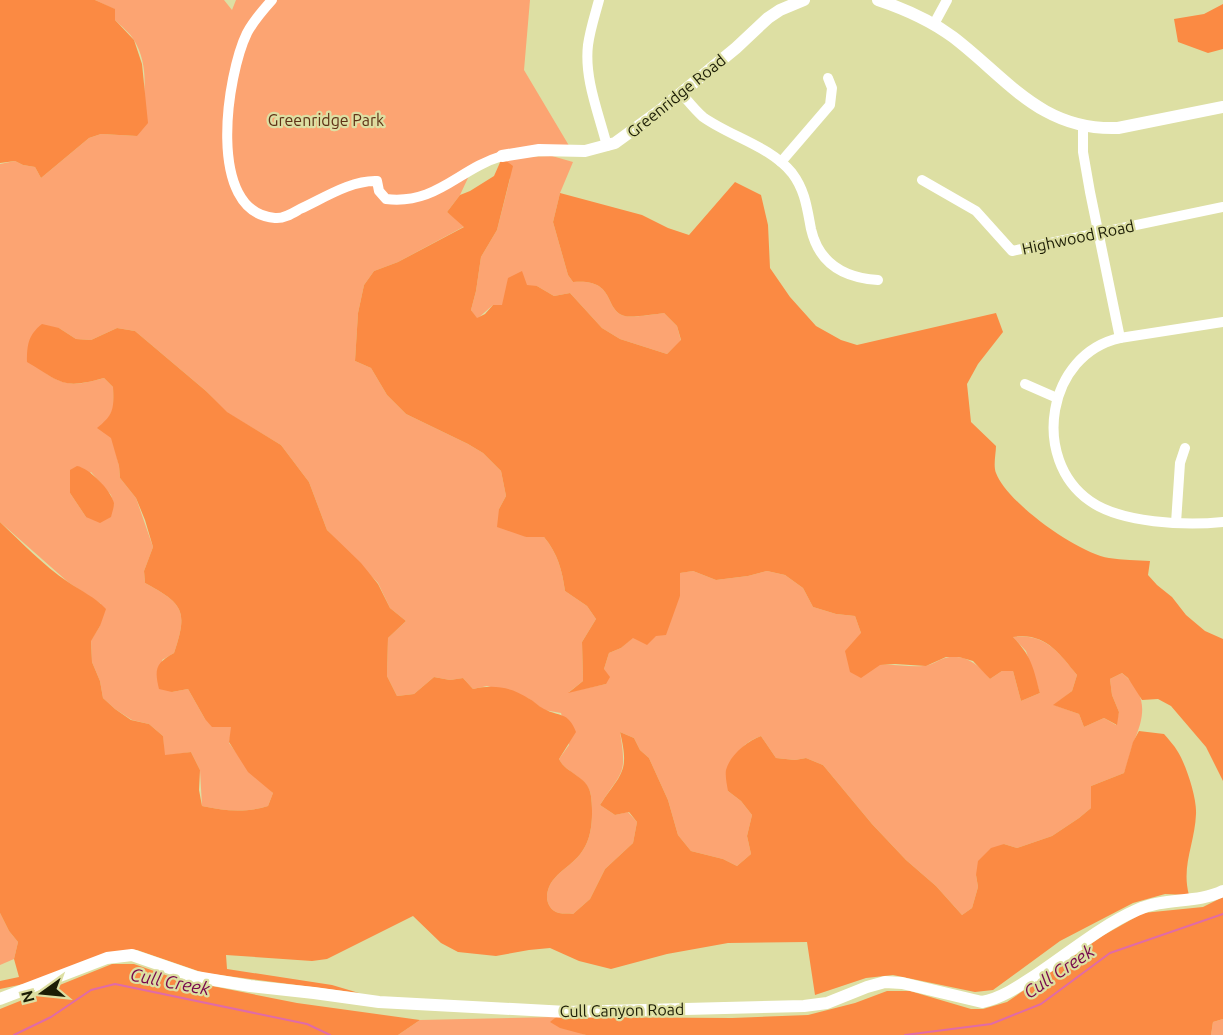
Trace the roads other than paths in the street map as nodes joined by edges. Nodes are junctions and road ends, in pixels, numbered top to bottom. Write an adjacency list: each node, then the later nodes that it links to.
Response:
1 (272, 0): 12 (street, Greenridge Road)
2 (599, 0): 11 (street)
3 (804, 0): 8 (street, Greenridge Road)
4 (878, 0): 6 (street)
5 (947, 0): 6 (street)
6 (934, 24): 10 (street)
7 (828, 78): 13 (street)
8 (681, 93): 11 (street, Greenridge Road); 13 (street)
9 (1223, 107): 10 (street)
10 (1083, 127): 16 (street)
11 (607, 146): 12 (street, Greenridge Road)
12 (502, 156)
13 (782, 162): 17 (street)
14 (922, 180): 16 (street, Highwood Road)
15 (1223, 207): 16 (street, Highwood Road)
16 (1098, 233): 19 (street)
17 (878, 280)
18 (1223, 322): 19 (street)
19 (1120, 338): 21 (street)
20 (1025, 384): 21 (street)
21 (1057, 398): 24 (street)
22 (1185, 448): 24 (street)
23 (1223, 522): 24 (street)
24 (1176, 524)
25 (1223, 891): 26 (street, Cull Canyon Road)
26 (0, 999)

